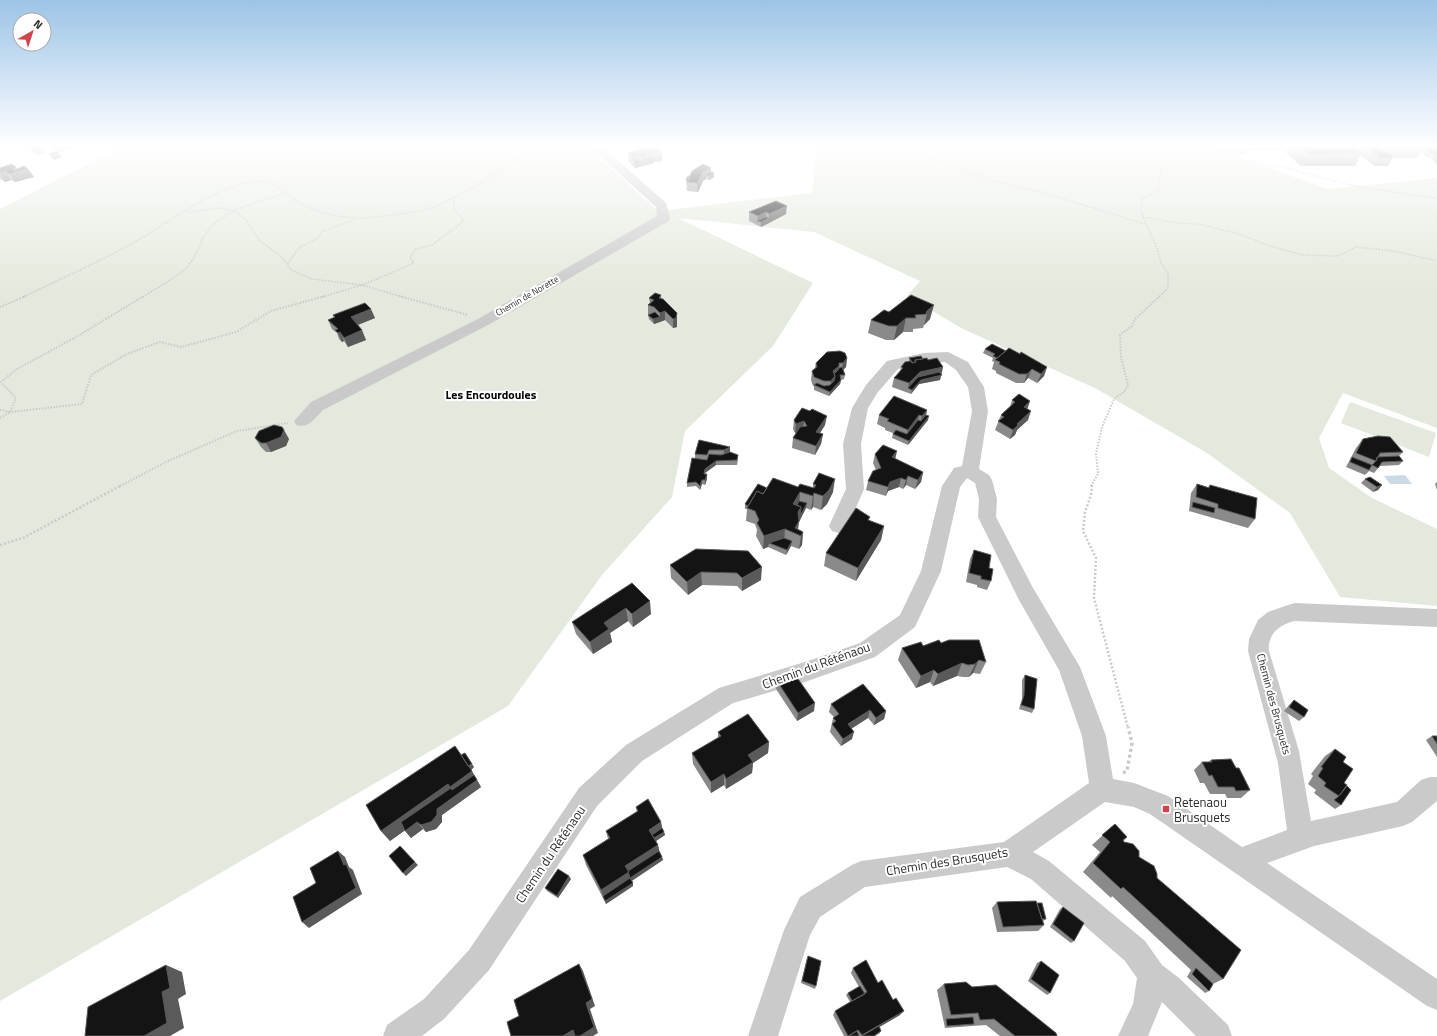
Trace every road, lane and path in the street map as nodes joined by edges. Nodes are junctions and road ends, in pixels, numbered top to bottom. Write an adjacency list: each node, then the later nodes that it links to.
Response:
1 (219, 195): 12 (path)
2 (279, 195): 11 (path)
3 (289, 195): 14 (path)
4 (457, 195): 9 (path)
5 (650, 195): 20 (street, Chemin de Norette)
6 (1052, 195): 15 (path)
7 (1150, 195): 13 (path)
8 (1419, 195): 10 (path)
9 (454, 197): 14 (path); 18 (path)
10 (1437, 198)
11 (233, 211): 12 (path); 17 (path); 22 (path)
12 (185, 212): 19 (path)
13 (1143, 217): 15 (path); 16 (path)
14 (367, 218): 17 (path)
15 (1145, 224): 29 (path)
16 (1437, 261)
17 (288, 262): 18 (path)
18 (362, 285): 20 (path); 22 (path)
19 (0, 307)
20 (483, 322): 24 (street, Chemin de Norette)
21 (0, 410): 22 (path)
22 (10, 412): 23 (path)
23 (0, 418)
24 (302, 421): 27 (path)
25 (970, 470): 26 (street); 29 (street); 36 (street, Chemin du Réténaou)
26 (839, 526)
27 (0, 545)
28 (1437, 618): 31 (street, Chemin des Brusquets)
29 (1102, 789): 32 (street, Chemin des Brusquets); 33 (street)
30 (1437, 789): 31 (street)
31 (1300, 838): 33 (street)
32 (1009, 854): 34 (street); 37 (street, Chemin des Brusquets)
33 (1241, 860): 35 (street)
34 (1152, 975): 38 (street); 39 (street)
35 (1437, 996)
36 (398, 1036)
37 (763, 1036)
38 (1133, 1036)
39 (1217, 1036)

